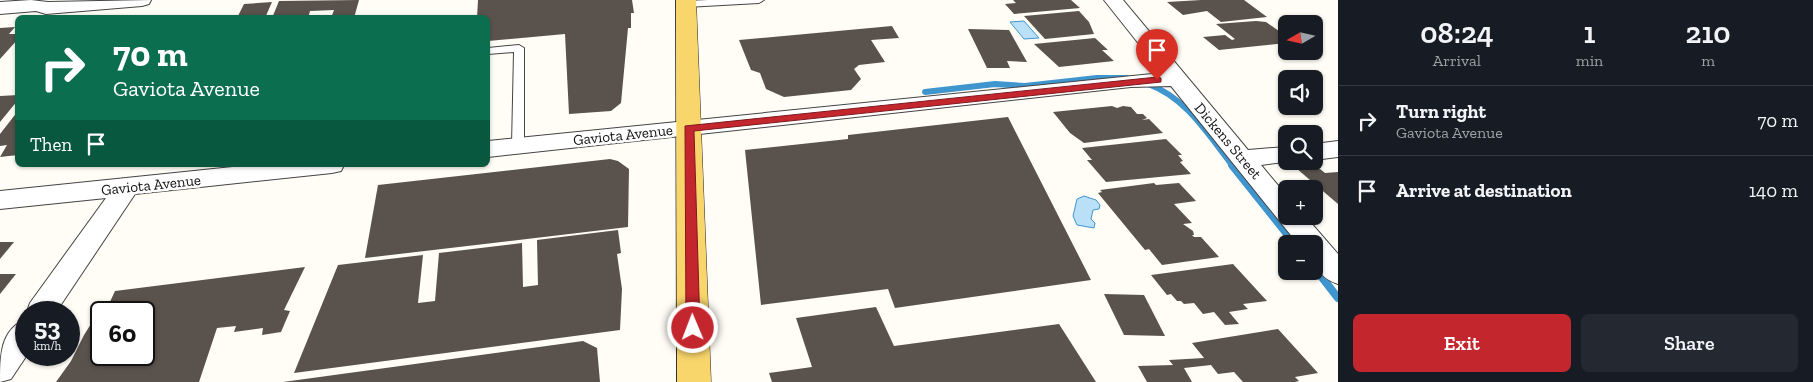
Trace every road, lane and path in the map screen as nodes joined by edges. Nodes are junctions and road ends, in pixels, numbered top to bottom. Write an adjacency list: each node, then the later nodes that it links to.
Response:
1 (142, 0): 5 (street)
2 (759, 0): 4 (lane)
3 (1113, 0): 7 (street, Dickens Street)
4 (686, 2): 8 (main road)
5 (0, 8)
6 (490, 51): 9 (lane)
7 (1176, 79): 8 (street, Gaviota Avenue); 14 (street, Dickens Street)
8 (689, 128): 9 (street, Gaviota Avenue); 26 (main road)
9 (518, 146): 10 (street, Gaviota Avenue)
10 (490, 149)
11 (1338, 149): 12 (street)
12 (1323, 151)
13 (1278, 156): 14 (street)
14 (1242, 158): 18 (street, Dickens Street)
15 (313, 167): 16 (street, Gaviota Avenue)
16 (127, 187): 17 (street, Gaviota Avenue); 23 (street)
17 (0, 200)
18 (1278, 202)
19 (1297, 225): 20 (street)
20 (1306, 235)
21 (1323, 256): 22 (street)
22 (1338, 273)
23 (48, 301)
24 (15, 348): 25 (street)
25 (0, 369)
26 (694, 382)

